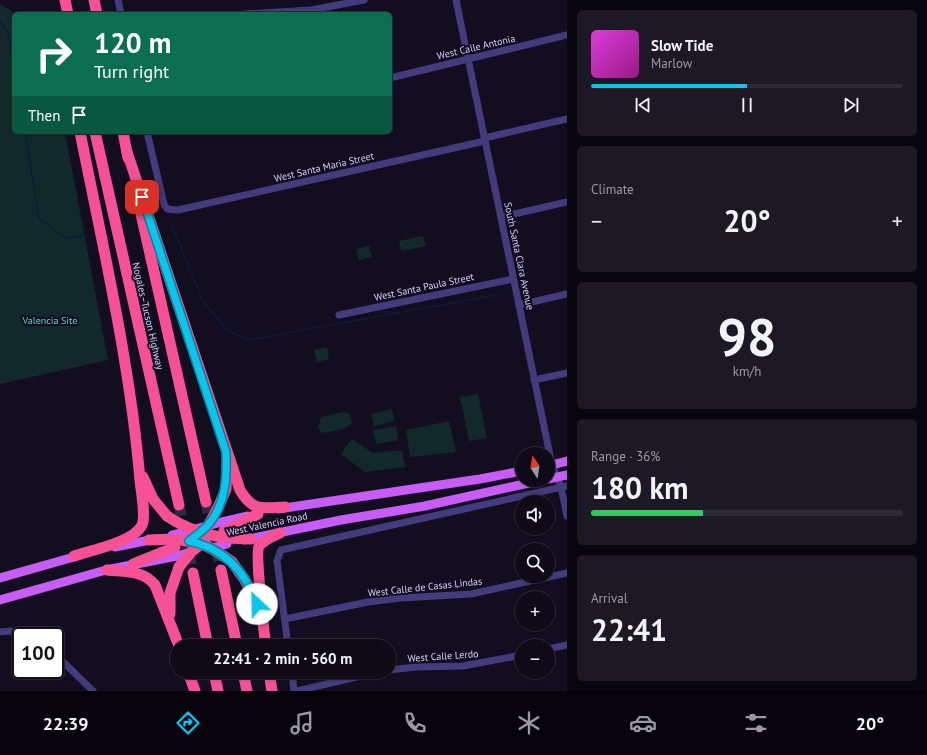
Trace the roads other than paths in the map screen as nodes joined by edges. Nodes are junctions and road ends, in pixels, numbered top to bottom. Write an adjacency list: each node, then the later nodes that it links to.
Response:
1 (59, 0): 7 (highway)
2 (65, 0): 8 (highway)
3 (94, 0): 9 (highway)
4 (118, 0): 10 (street)
5 (364, 0): 11 (street)
6 (456, 0): 13 (street, South Santa Clara Avenue)
7 (61, 12)
8 (68, 12)
9 (97, 12)
10 (121, 12)
11 (278, 12)
12 (567, 35): 13 (street, West Calle Antonia)
13 (468, 59): 14 (street, West Calle Antonia); 20 (street, South Santa Clara Avenue)
14 (392, 78)
15 (567, 119): 20 (street, West Santa Maria Street)
16 (80, 134): 33 (highway)
17 (94, 134): 42 (highway, Nogales–Tucson Highway)
18 (122, 134): 21 (highway, Nogales–Tucson Highway)
19 (147, 134): 20 (street, West Santa Maria Street)
20 (484, 140): 23 (street, South Santa Clara Avenue)
21 (127, 152): 31 (highway); 41 (highway, Nogales–Tucson Highway)
22 (567, 202): 23 (street)
23 (501, 217): 24 (street, South Santa Clara Avenue)
24 (513, 279): 26 (street, South Santa Clara Avenue); 27 (street, West Santa Paula Street)
25 (567, 294): 26 (street)
26 (518, 305): 29 (street, South Santa Clara Avenue)
27 (339, 315)
28 (567, 373): 29 (street)
29 (534, 380): 30 (street, South Santa Clara Avenue)
30 (547, 447)
31 (226, 452): 43 (highway); 46 (highway, bridge)
32 (567, 461): 34 (main road)
33 (138, 463): 49 (highway, bridge); 55 (highway)
34 (555, 464)
35 (515, 472): 43 (main road, West Valencia Road)
36 (567, 474): 37 (main road)
37 (555, 477)
38 (555, 480): 40 (street, South Santa Clara Avenue)
39 (515, 486): 47 (main road, West Valencia Road)
40 (564, 487): 45 (street, South Santa Clara Avenue); 64 (street)
41 (206, 502)
42 (179, 505)
43 (285, 507): 44 (main road, West Valencia Road)
44 (258, 514): 48 (highway)
45 (567, 516)
46 (211, 531): 48 (highway, bridge); 48 (main road, West Valencia Road, bridge); 49 (highway, bridge); 49 (main road, West Valencia Road, bridge)
47 (280, 533): 50 (main road, West Valencia Road); 63 (highway)
48 (225, 534): 50 (highway); 53 (main road, West Valencia Road, bridge)
49 (197, 535): 52 (main road, West Valencia Road, bridge); 52 (highway, bridge); 53 (highway, bridge); 54 (highway, bridge)
50 (251, 539)
51 (149, 540): 52 (highway); 55 (main road)
52 (174, 544): 54 (main road, West Valencia Road, bridge); 56 (highway)
53 (213, 548): 54 (main road, West Valencia Road, bridge); 63 (highway, bridge)
54 (191, 552): 65 (highway, bridge)
55 (74, 556): 61 (main road)
56 (133, 564): 57 (main road)
57 (107, 570): 62 (main road); 65 (highway)
58 (221, 570): 70 (highway)
59 (193, 573): 69 (highway)
60 (567, 573): 64 (street, West Calle de Casas Lindas)
61 (0, 578)
62 (0, 600)
63 (261, 615): 71 (highway)
64 (285, 620): 72 (street)
65 (172, 626): 68 (highway)
66 (12, 631): 67 (street)
67 (0, 632)
68 (177, 639)
69 (207, 639)
70 (236, 639)
71 (265, 639)
72 (287, 639)
73 (567, 645): 74 (street)
74 (555, 648)
75 (515, 656): 77 (street, West Calle Lerdo)
76 (64, 663): 84 (street)
77 (396, 669)
78 (191, 679): 85 (highway)
79 (215, 679): 86 (highway)
80 (244, 679): 87 (highway)
81 (270, 679): 88 (highway)
82 (293, 679): 89 (street)
83 (348, 679): 89 (street)
84 (93, 691)
85 (195, 691)
86 (218, 691)
87 (247, 691)
88 (272, 691)
89 (296, 691)

